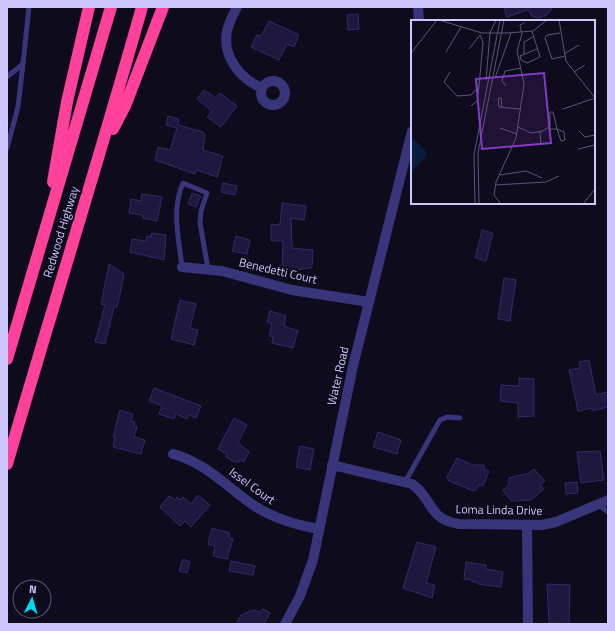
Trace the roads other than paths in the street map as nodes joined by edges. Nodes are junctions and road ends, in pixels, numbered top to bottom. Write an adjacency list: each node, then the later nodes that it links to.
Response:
1 (29, 7): 9 (lane)
2 (89, 7): 15 (highway)
3 (111, 7): 15 (highway, Redwood Highway)
4 (142, 7): 14 (highway, Redwood Highway)
5 (163, 7): 14 (highway)
6 (237, 7): 11 (street)
7 (418, 7): 8 (street)
8 (419, 20)
9 (23, 64): 10 (lane); 13 (lane)
10 (7, 77)
11 (262, 88)
12 (411, 135): 18 (street, Water Road)
13 (7, 148)
14 (100, 155): 22 (highway, Redwood Highway)
15 (42, 242): 19 (highway, Redwood Highway)
16 (182, 267): 17 (street, Benedetti Court); 17 (lane)
17 (208, 269): 18 (street, Benedetti Court)
18 (369, 302): 23 (street, Water Road)
19 (7, 359)
20 (460, 418): 24 (lane)
21 (173, 454): 29 (street, Issel Court)
22 (7, 464)
23 (332, 464): 24 (street, Loma Linda Drive); 29 (street, Water Road)
24 (405, 482): 28 (street, Loma Linda Drive)
25 (608, 500): 26 (street, Loma Linda Drive)
26 (599, 505): 27 (lane); 28 (street, Loma Linda Drive)
27 (608, 512)
28 (527, 525): 31 (street)
29 (319, 529): 30 (street, Water Road)
30 (285, 624)
31 (528, 624)

